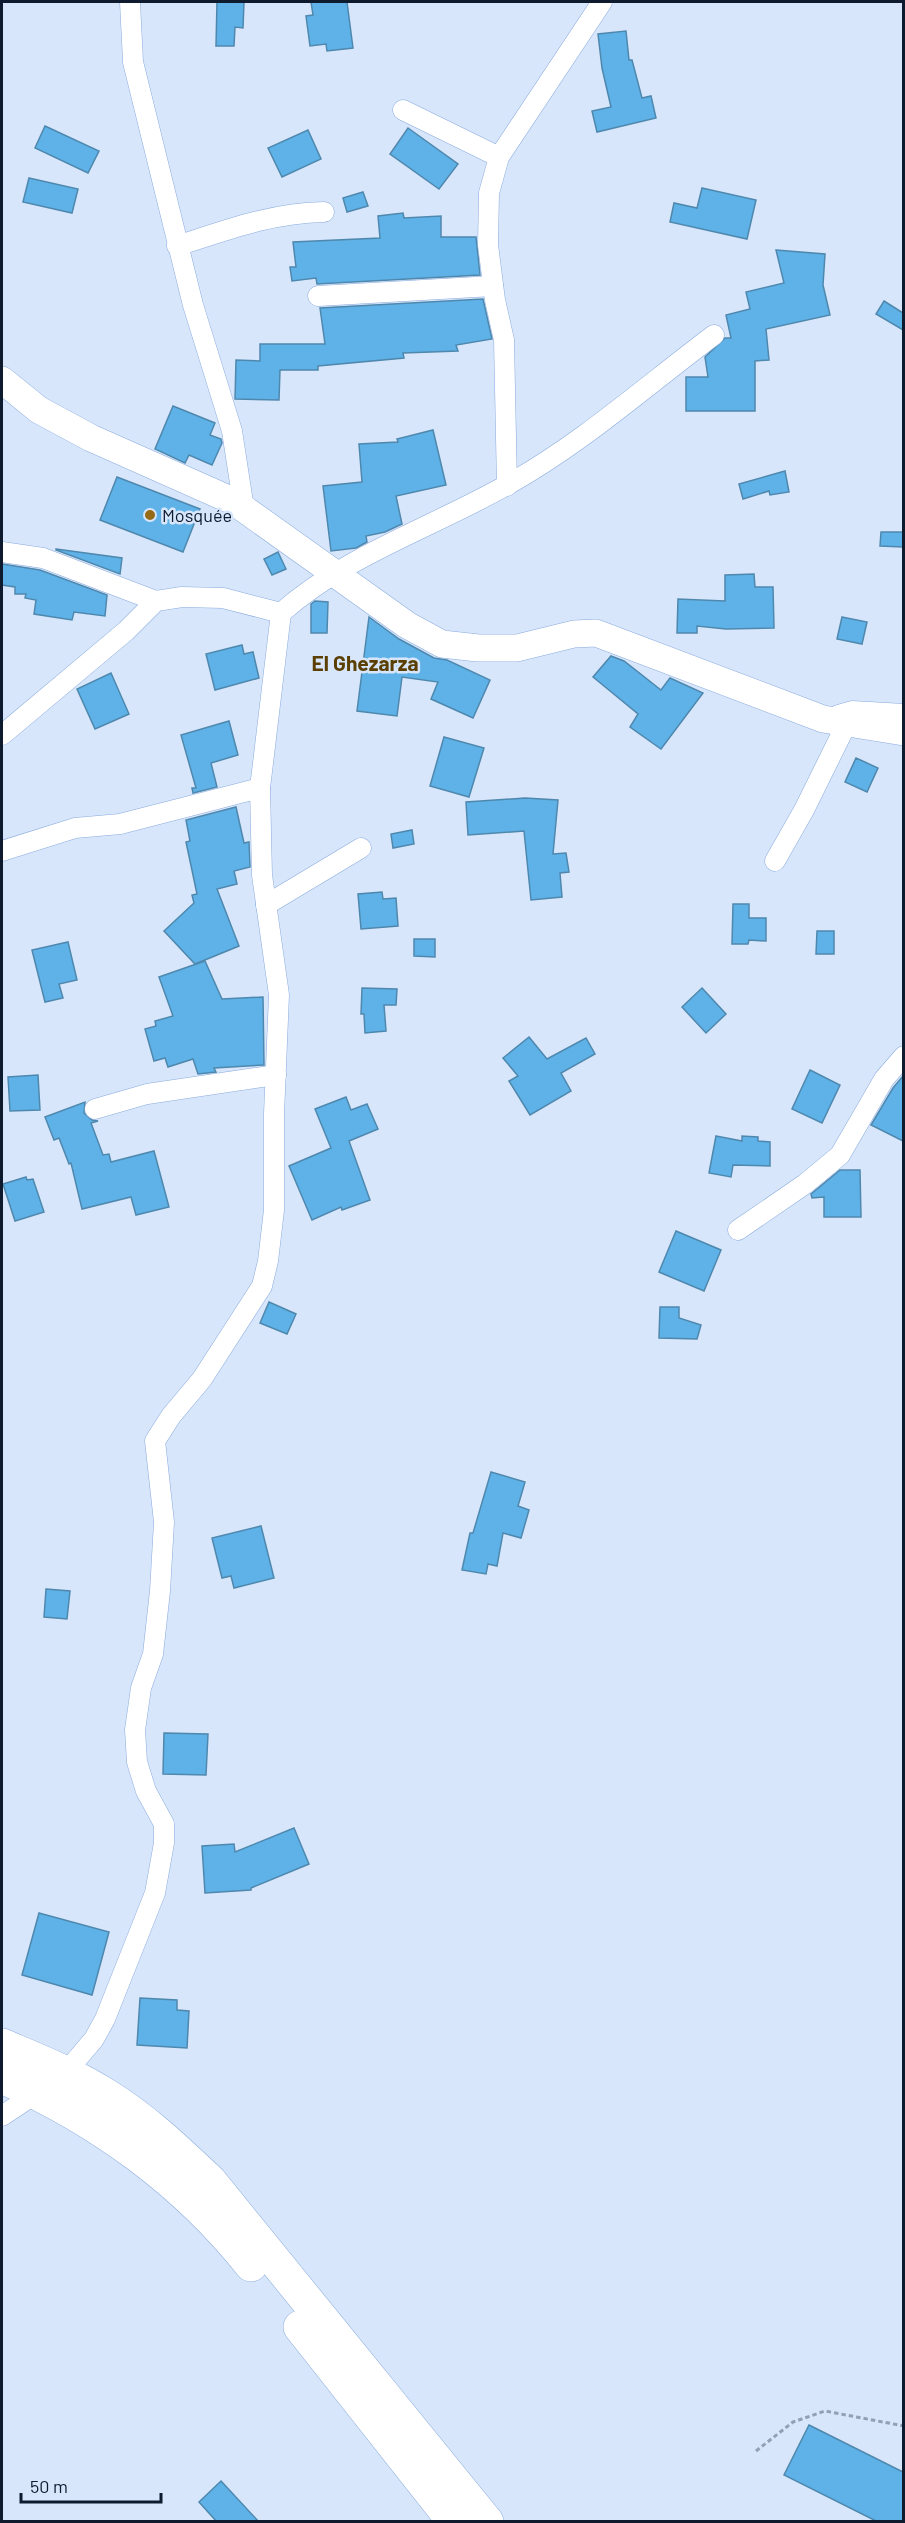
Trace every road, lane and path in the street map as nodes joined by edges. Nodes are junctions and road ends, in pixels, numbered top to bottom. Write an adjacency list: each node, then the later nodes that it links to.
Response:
1 (130, 2): 6 (street)
2 (603, 2): 4 (street)
3 (404, 110): 4 (street)
4 (499, 157): 7 (street)
5 (324, 212): 6 (street)
6 (177, 246): 12 (street)
7 (493, 286): 8 (street); 11 (street)
8 (318, 296)
9 (714, 335): 11 (street)
10 (2, 380): 12 (street)
11 (507, 486): 14 (street)
12 (244, 509): 14 (street)
13 (2, 552): 15 (street)
14 (333, 573): 16 (street); 18 (street)
15 (156, 601): 16 (street); 20 (street)
16 (280, 613): 21 (street)
17 (903, 714): 18 (street)
18 (835, 721): 19 (street); 24 (street)
19 (903, 732)
20 (2, 735)
21 (260, 788): 23 (street); 25 (street)
22 (361, 848): 25 (street)
23 (2, 851)
24 (775, 861)
25 (266, 904): 27 (street)
26 (903, 1056): 29 (street)
27 (276, 1075): 28 (street); 31 (street)
28 (96, 1109)
29 (738, 1230)
30 (2, 2045): 31 (highway)
31 (66, 2072): 38 (highway)
32 (2, 2077): 33 (highway)
33 (38, 2092): 34 (street); 37 (highway)
34 (2, 2116)
35 (903, 2426): 36 (path)
36 (756, 2451)
37 (454, 2522)
38 (487, 2522)

